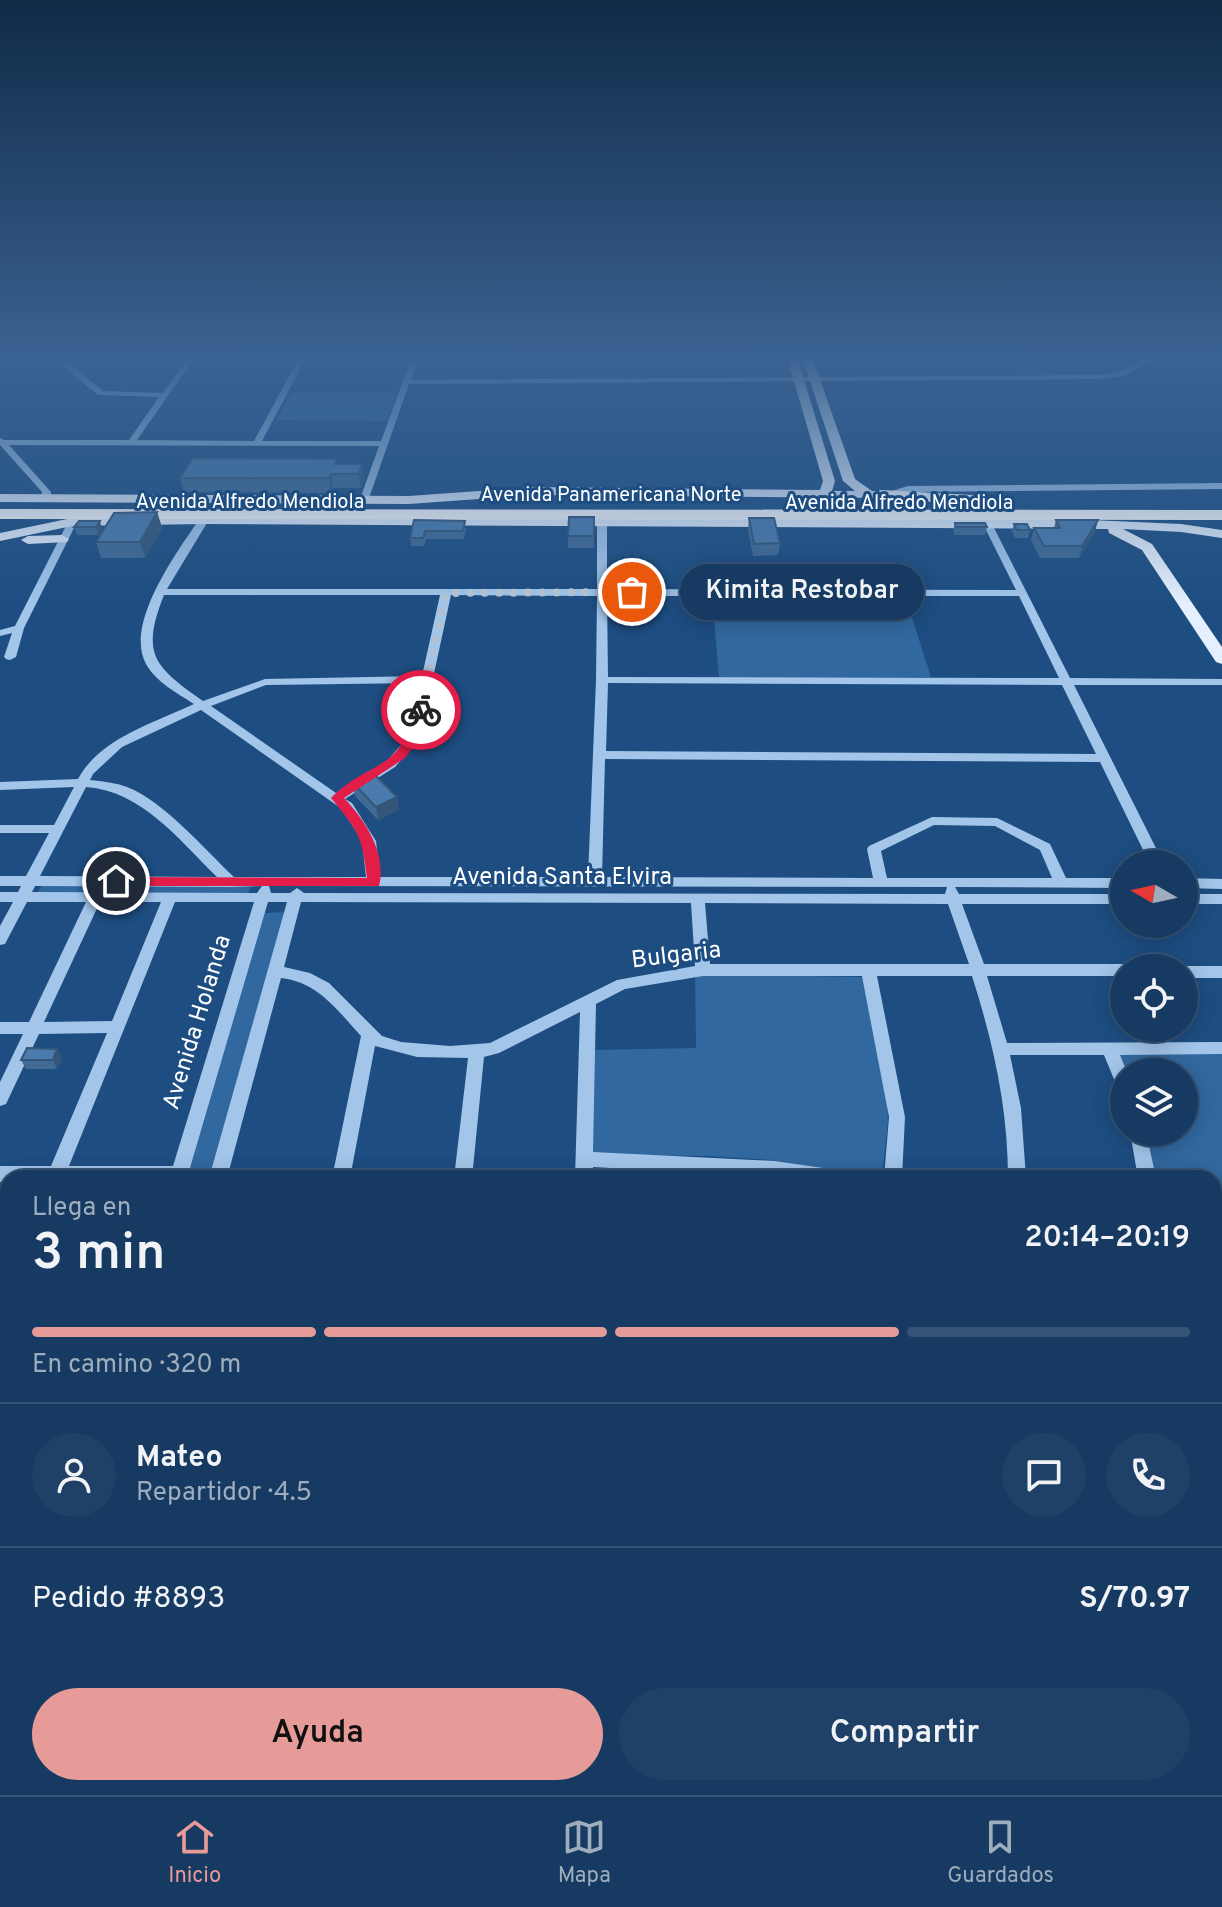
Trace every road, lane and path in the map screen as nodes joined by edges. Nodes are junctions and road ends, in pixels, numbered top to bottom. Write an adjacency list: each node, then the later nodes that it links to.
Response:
1 (134, 438): 9 (street)
2 (260, 438): 8 (street)
3 (386, 438): 10 (street)
4 (818, 438): 13 (main road)
5 (836, 438): 14 (main road)
6 (1, 441): 7 (street); 11 (street)
7 (50, 443): 9 (street); 11 (street)
8 (257, 443): 9 (street); 10 (street)
9 (130, 444)
10 (384, 444): 17 (street)
11 (19, 461): 16 (street)
12 (1222, 486): 14 (street, Avenida Alfredo Mendiola)
13 (825, 494): 14 (main road, Avenida Alfredo Mendiola); 17 (main road, Avenida Alfredo Mendiola)
14 (875, 495): 19 (highway)
15 (0, 498): 16 (main road, Avenida Alfredo Mendiola)
16 (46, 499): 17 (main road, Avenida Alfredo Mendiola)
17 (365, 499)
18 (0, 506): 19 (highway, Avenida Panamericana Norte)
19 (1055, 508): 20 (highway, Avenida Panamericana Norte)
20 (1222, 508)
21 (6, 515): 23 (highway, Avenida Panamericana Norte)
22 (1222, 515): 23 (highway, Avenida Panamericana Norte)
23 (206, 516): 24 (main road, Avenida Alfredo Mendiola); 25 (main road, Avenida Alfredo Mendiola); 33 (street)
24 (602, 521): 26 (main road, Avenida Alfredo Mendiola); 34 (street)
25 (72, 522): 30 (main road, Avenida Alfredo Mendiola); 31 (street)
26 (987, 522): 27 (main road, Avenida Alfredo Mendiola); 36 (street)
27 (1093, 524): 28 (main road, Avenida Alfredo Mendiola); 32 (main road)
28 (1181, 528): 29 (main road, Avenida Alfredo Mendiola); 32 (main road)
29 (1222, 534)
30 (0, 538): 31 (main road)
31 (62, 539): 37 (street)
32 (1178, 580): 39 (main road); 41 (main road)
33 (162, 592): 35 (street); 46 (street)
34 (602, 592): 35 (street); 36 (street); 43 (street)
35 (446, 593): 42 (street)
36 (1022, 593): 44 (street)
37 (19, 628): 38 (street); 40 (street)
38 (0, 633)
39 (1222, 633)
40 (10, 657)
41 (1222, 659)
42 (428, 679): 46 (street); 51 (street)
43 (602, 680): 44 (street); 47 (street)
44 (1066, 681): 45 (street); 48 (street)
45 (1222, 682)
46 (202, 705): 49 (street); 51 (street)
47 (599, 755): 48 (street); 58 (street)
48 (1104, 758): 54 (street)
49 (81, 785): 50 (street); 53 (street); 57 (street)
50 (0, 786)
51 (337, 798): 61 (street)
52 (0, 829): 53 (street)
53 (58, 829): 56 (street)
54 (1150, 850)
55 (0, 881): 56 (street, Avenida Santa Elvira)
56 (31, 881): 57 (street, Avenida Santa Elvira); 70 (street)
57 (231, 882): 67 (street, Avenida Santa Elvira)
58 (595, 882): 59 (street, Avenida Santa Elvira); 61 (street, Avenida Santa Elvira)
59 (635, 882): 60 (street, Avenida Santa Elvira); 73 (street)
60 (881, 882): 62 (street, Avenida Santa Elvira); 63 (street)
61 (374, 883): 68 (street, Avenida Santa Elvira)
62 (949, 883): 63 (street, Avenida Santa Elvira); 75 (street)
63 (1061, 883): 64 (street, Avenida Santa Elvira)
64 (1110, 883)
65 (1198, 883): 66 (street)
66 (1222, 884)
67 (265, 890): 68 (street, Avenida Santa Elvira); 72 (street, Avenida Santa Elvira); 101 (street, Avenida Holanda)
68 (298, 891): 73 (street, Avenida Santa Elvira); 83 (street)
69 (0, 897): 70 (street, Avenida Santa Elvira)
70 (23, 897): 71 (street, Avenida Santa Elvira); 79 (street)
71 (95, 897): 72 (street, Avenida Santa Elvira); 90 (street)
72 (170, 897): 88 (street)
73 (635, 898): 74 (street, Avenida Santa Elvira)
74 (698, 898): 75 (street, Avenida Santa Elvira); 80 (street)
75 (954, 899): 76 (street, Avenida Santa Elvira); 81 (street)
76 (1110, 899)
77 (1198, 899): 78 (street)
78 (1222, 899)
79 (0, 940)
80 (703, 970): 84 (street, Bulgaria); 87 (street, Bulgaria)
81 (977, 970): 82 (street, Bulgaria); 84 (street, Bulgaria); 93 (street)
82 (1110, 970)
83 (277, 972): 91 (street, Bulgaria); 102 (street)
84 (869, 972): 107 (street)
85 (1198, 972): 86 (street)
86 (1222, 972)
87 (588, 1003): 95 (street, Bulgaria); 99 (street)
88 (117, 1027): 90 (street); 100 (street)
89 (0, 1028): 90 (street)
90 (34, 1028): 97 (street)
91 (369, 1034): 95 (street, Bulgaria); 103 (street)
92 (1222, 1048): 94 (street)
93 (999, 1049): 94 (street); 108 (street)
94 (1110, 1049): 96 (street)
95 (477, 1052): 104 (street)
96 (1114, 1058)
97 (0, 1099)
98 (1141, 1146): 109 (street)
99 (585, 1159): 105 (street); 106 (street)
100 (59, 1170)
101 (181, 1170)
102 (220, 1170)
103 (343, 1170)
104 (464, 1170)
105 (584, 1170)
106 (787, 1170)
107 (894, 1170)
108 (1016, 1170)
109 (1145, 1170)

